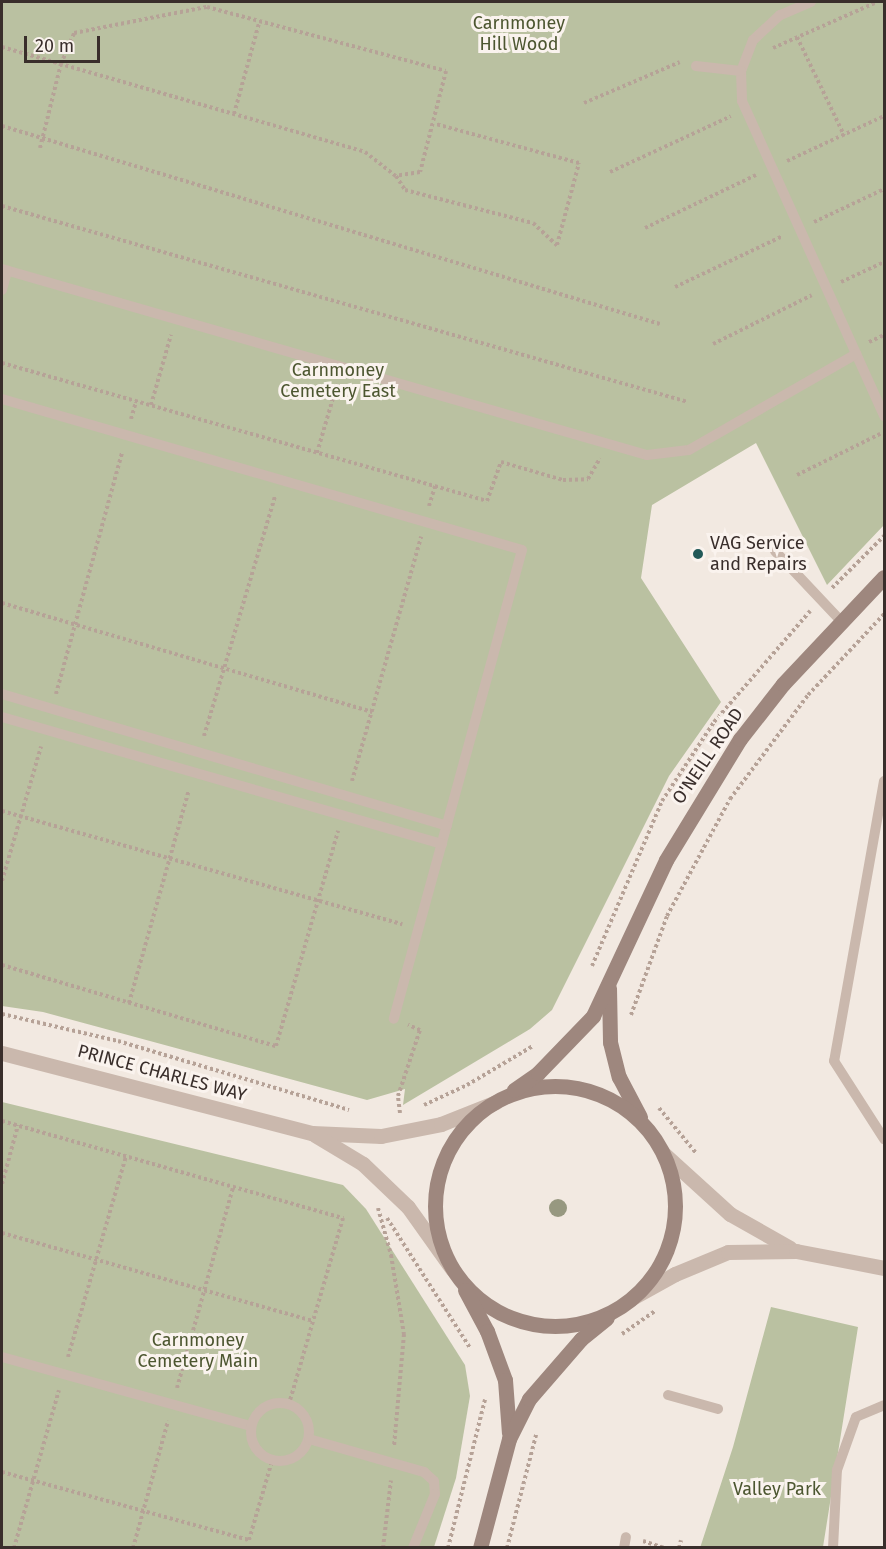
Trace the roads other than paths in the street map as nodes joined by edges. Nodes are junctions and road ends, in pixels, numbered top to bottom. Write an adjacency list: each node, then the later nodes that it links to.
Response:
1 (811, 2): 3 (lane)
2 (696, 66): 3 (lane)
3 (743, 66): 6 (lane)
4 (4, 270): 5 (lane); 6 (lane)
5 (2, 290)
6 (856, 354): 8 (lane)
7 (2, 399): 15 (lane)
8 (885, 416)
9 (775, 551): 11 (lane)
10 (885, 577): 11 (main road, O'NEILL ROAD)
11 (841, 621): 17 (main road, O'NEILL ROAD)
12 (2, 694): 15 (lane)
13 (2, 717): 16 (lane)
14 (885, 781): 23 (lane)
15 (447, 826): 16 (lane)
16 (442, 844): 18 (lane)
17 (609, 988): 20 (main road, O'NEILL ROAD); 21 (main road, O'NEILL ROAD)
18 (394, 1019)
19 (2, 1053): 22 (street, PRINCE CHARLES WAY)
20 (498, 1101): 21 (main road); 22 (street, PRINCE CHARLES WAY); 27 (main road, O'NEILL ROAD)
21 (646, 1128): 24 (main road)
22 (312, 1133): 27 (street, PRINCE CHARLES WAY)
23 (885, 1139)
24 (664, 1154): 25 (street); 28 (main road)
25 (796, 1251): 26 (street); 28 (street)
26 (885, 1268)
27 (454, 1271): 29 (main road); 36 (main road)
28 (632, 1298): 29 (main road)
29 (618, 1308): 36 (main road)
30 (2, 1357): 34 (lane)
31 (668, 1395): 33 (lane)
32 (885, 1405): 39 (lane)
33 (718, 1409)
34 (251, 1426): 35 (lane); 35 (lane)
35 (309, 1439): 37 (lane)
36 (509, 1439): 38 (main road)
37 (413, 1548)
38 (480, 1548)
39 (833, 1548)

